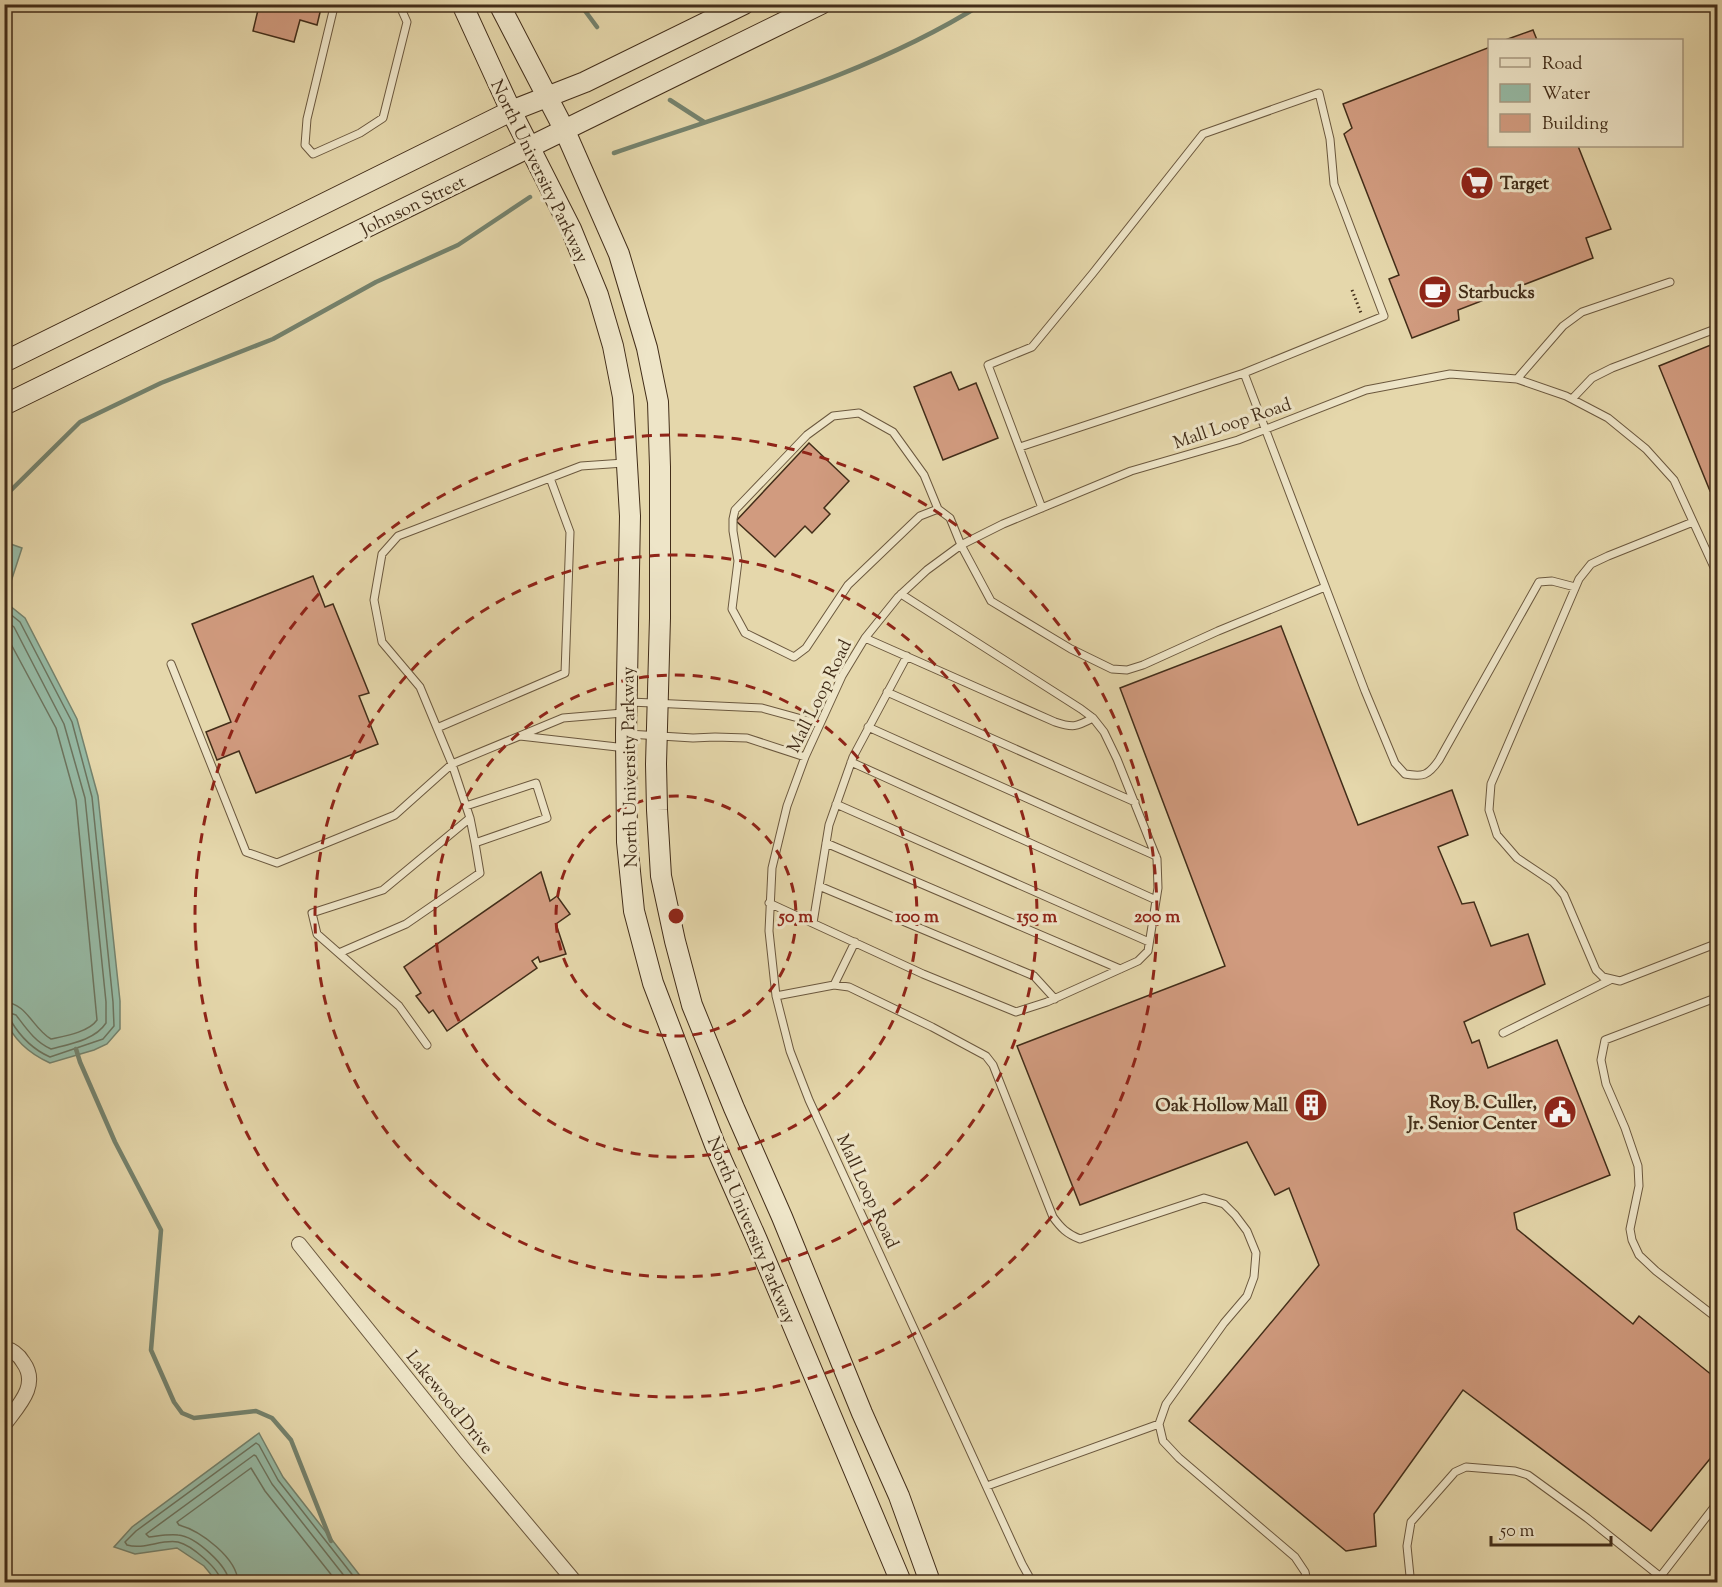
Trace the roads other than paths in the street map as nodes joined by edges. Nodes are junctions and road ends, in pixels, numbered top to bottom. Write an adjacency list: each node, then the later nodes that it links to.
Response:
1 (399, 4): 6 (lane)
2 (462, 4): 8 (main road, North University Parkway)
3 (499, 4): 7 (main road, North University Parkway)
4 (744, 4): 7 (main road)
5 (821, 4): 9 (main road, Johnson Street)
6 (333, 11)
7 (546, 98): 8 (main road); 9 (main road, North University Parkway)
8 (510, 111): 10 (main road, North University Parkway); 13 (main road)
9 (565, 131): 10 (main road, Johnson Street); 34 (main road, North University Parkway)
10 (531, 148): 17 (main road, Johnson Street); 20 (main road, North University Parkway)
11 (1670, 282): 15 (lane)
12 (1718, 328): 16 (lane)
13 (4, 362)
14 (1244, 373): 18 (lane); 19 (lane); 19 (lane)
15 (1517, 379): 16 (lane, Mall Loop Road); 18 (lane, Mall Loop Road)
16 (1572, 399): 24 (lane, Mall Loop Road)
17 (4, 405)
18 (1266, 429): 22 (lane, Mall Loop Road); 27 (lane)
19 (1020, 447): 22 (lane)
20 (627, 463): 21 (lane); 35 (main road, North University Parkway)
21 (550, 478): 39 (lane); 39 (lane)
22 (1042, 508): 25 (lane, Mall Loop Road)
23 (938, 509): 23 (lane); 25 (lane)
24 (1693, 522): 26 (lane, Mall Loop Road); 28 (lane)
25 (961, 545): 27 (lane); 29 (lane, Mall Loop Road)
26 (1718, 576)
27 (1325, 587): 28 (lane)
28 (1575, 587): 62 (lane)
29 (901, 594): 30 (lane, Mall Loop Road); 36 (lane)
30 (865, 638): 31 (lane); 37 (lane, Mall Loop Road)
31 (907, 656): 33 (lane); 36 (lane)
32 (171, 664): 45 (lane)
33 (887, 692): 38 (lane); 46 (lane)
34 (659, 704): 35 (lane); 37 (lane); 41 (main road, North University Parkway)
35 (626, 707): 40 (lane); 42 (main road, North University Parkway)
36 (1093, 718): 46 (lane)
37 (820, 724): 43 (lane, Mall Loop Road)
38 (868, 727): 44 (lane); 52 (lane)
39 (437, 728): 45 (lane)
40 (518, 736): 42 (lane); 45 (lane)
41 (657, 736): 42 (lane); 43 (lane); 79 (main road, North University Parkway)
42 (626, 741): 78 (main road, North University Parkway)
43 (804, 757): 55 (lane, Mall Loop Road)
44 (851, 762): 47 (lane); 54 (lane)
45 (452, 764): 48 (lane)
46 (1135, 802): 52 (lane)
47 (836, 804): 51 (lane); 58 (lane)
48 (466, 806): 49 (lane); 50 (lane)
49 (470, 818): 50 (lane); 60 (lane)
50 (475, 843): 60 (lane)
51 (826, 843): 53 (lane); 61 (lane)
52 (1156, 856): 54 (lane)
53 (819, 886): 56 (lane); 66 (lane)
54 (1156, 900): 58 (lane)
55 (769, 903): 56 (lane); 64 (lane, Mall Loop Road)
56 (813, 923): 57 (lane)
57 (855, 942): 63 (lane); 66 (lane)
58 (1149, 942): 61 (lane)
59 (1718, 943): 62 (lane)
60 (339, 953): 68 (lane)
61 (1120, 969): 66 (lane)
62 (1610, 980): 67 (lane)
63 (834, 985): 64 (lane); 72 (lane)
64 (776, 996): 74 (lane, Mall Loop Road)
65 (1718, 997): 70 (lane)
66 (1055, 999)
67 (1503, 1033)
68 (427, 1045)
69 (299, 1244): 77 (street, Lakewood Drive)
70 (1718, 1319)
71 (4, 1348): 73 (street)
72 (1159, 1424): 74 (lane); 81 (lane)
73 (4, 1425)
74 (987, 1486): 80 (lane, Mall Loop Road)
75 (1718, 1502): 76 (lane)
76 (1660, 1577): 82 (lane); 83 (lane)
77 (574, 1582)
78 (901, 1582)
79 (930, 1582)
80 (1032, 1582)
81 (1308, 1582)
82 (1408, 1582)
83 (1667, 1582)

